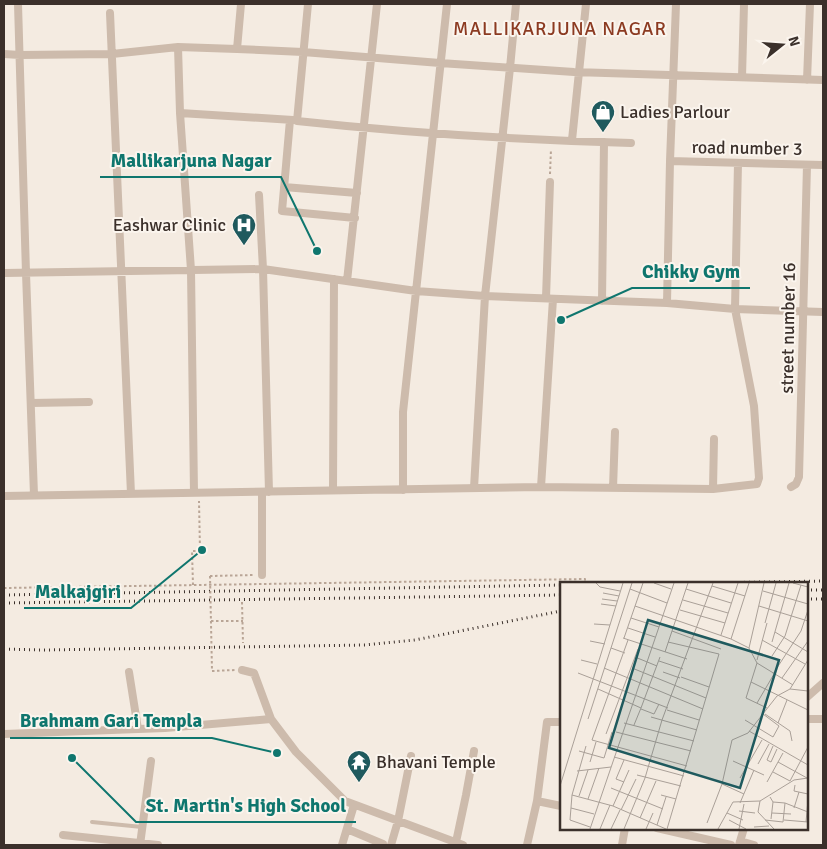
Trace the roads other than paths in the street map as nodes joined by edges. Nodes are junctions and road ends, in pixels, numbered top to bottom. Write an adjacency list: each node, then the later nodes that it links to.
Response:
1 (18, 4): 17 (street)
2 (241, 4): 13 (street)
3 (308, 4): 14 (street)
4 (377, 4): 18 (street)
5 (447, 4): 19 (street)
6 (516, 4): 20 (street)
7 (586, 4): 21 (street)
8 (676, 4): 22 (street)
9 (744, 4): 23 (street)
10 (810, 4): 24 (street)
11 (110, 13): 16 (street)
12 (178, 47): 13 (street); 16 (street); 26 (street)
13 (237, 49): 14 (street)
14 (303, 52): 18 (street); 27 (street)
15 (4, 54): 17 (street)
16 (112, 54): 17 (street); 45 (street)
17 (20, 55): 47 (street)
18 (371, 58): 19 (street); 28 (street)
19 (440, 63): 20 (street); 29 (street)
20 (510, 68): 21 (street); 30 (street)
21 (579, 72): 22 (street); 31 (street)
22 (674, 75): 23 (street); 34 (street)
23 (742, 77): 24 (street)
24 (807, 80): 25 (street)
25 (823, 80)
26 (180, 113): 27 (street); 44 (street)
27 (294, 120): 28 (street); 39 (street)
28 (363, 128): 29 (street); 40 (street)
29 (432, 133): 30 (street); 50 (street)
30 (502, 137): 31 (street); 51 (street)
31 (572, 140): 32 (street)
32 (604, 142): 33 (street); 53 (street)
33 (631, 142)
34 (670, 161): 35 (street, road number 3); 54 (street)
35 (738, 163): 36 (street, road number 3); 55 (street)
36 (807, 165): 37 (street, road number 3); 56 (street, street number 16)
37 (823, 165)
38 (550, 182): 52 (street)
39 (284, 188): 40 (street); 42 (street)
40 (357, 192): 42 (street)
41 (259, 195): 43 (street)
42 (354, 218): 49 (street)
43 (263, 269): 44 (street); 48 (street); 69 (street)
44 (191, 270): 45 (street); 70 (street)
45 (121, 271): 47 (street); 71 (street)
46 (4, 273): 47 (street)
47 (26, 273): 58 (street)
48 (334, 279): 49 (street); 67 (street)
49 (347, 281): 50 (street)
50 (416, 292): 51 (street); 68 (street)
51 (485, 296): 52 (street); 63 (street)
52 (550, 298): 53 (street); 62 (street)
53 (602, 301): 54 (street)
54 (667, 303): 55 (street)
55 (735, 309): 56 (street); 66 (street)
56 (803, 311): 57 (street); 65 (street, street number 16)
57 (823, 312)
58 (31, 402): 59 (street); 72 (street)
59 (89, 402)
60 (615, 432): 64 (street)
61 (714, 439): 66 (street)
62 (541, 487): 63 (street); 64 (street)
63 (474, 488): 68 (street)
64 (613, 488): 66 (street)
65 (791, 488)
66 (713, 489)
67 (333, 490): 68 (street); 69 (street)
68 (404, 490)
69 (266, 492): 70 (street); 74 (street)
70 (197, 493): 71 (street)
71 (131, 494): 72 (street)
72 (34, 495): 73 (street)
73 (4, 496)
74 (262, 575)
75 (242, 670): 79 (street)
76 (129, 672): 83 (street)
77 (823, 683): 78 (street)
78 (807, 697)
79 (271, 719): 83 (street); 89 (street)
80 (807, 719): 81 (street)
81 (823, 719)
82 (560, 722): 88 (street)
83 (138, 729): 84 (street)
84 (4, 734)
85 (474, 751): 101 (street)
86 (411, 756): 91 (street)
87 (150, 761): 93 (street)
88 (537, 801): 90 (street); 105 (street)
89 (354, 805): 91 (street); 94 (street)
90 (560, 806)
91 (398, 821): 101 (street); 104 (street)
92 (92, 822): 93 (lane)
93 (142, 826): 100 (street)
94 (347, 829): 103 (street); 104 (street)
95 (625, 829): 106 (street)
96 (661, 829): 107 (street)
97 (744, 829): 99 (street)
98 (63, 835): 100 (street)
99 (739, 843): 108 (street)
100 (140, 844): 102 (street)
101 (459, 844)
102 (158, 845)
103 (342, 845)
104 (387, 845)
105 (527, 845)
106 (622, 845)
107 (730, 845)
108 (754, 845)

